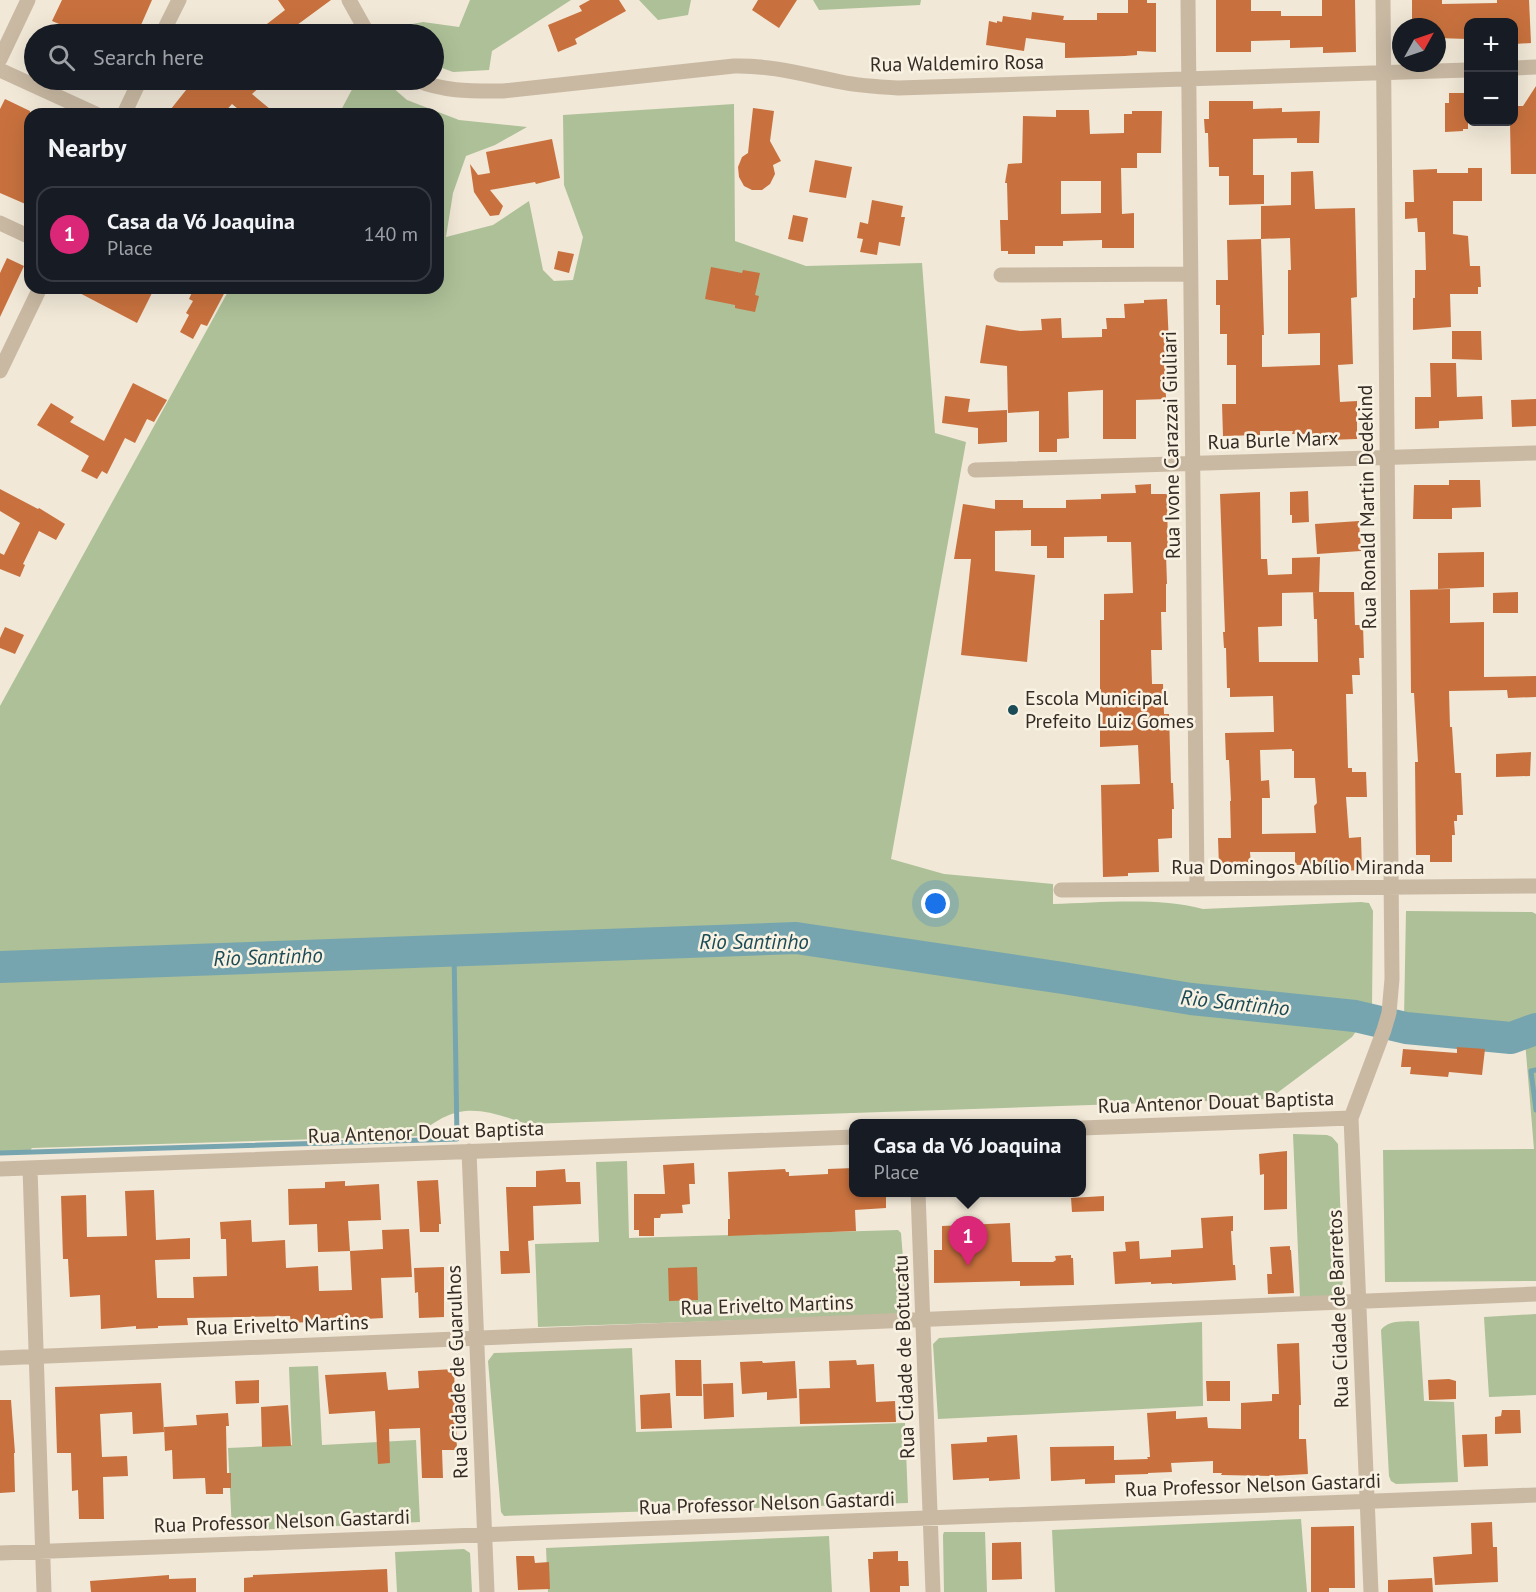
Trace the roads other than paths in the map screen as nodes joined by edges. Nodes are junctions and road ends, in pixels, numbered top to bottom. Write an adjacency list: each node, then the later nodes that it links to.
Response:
1 (28, 0): 8 (street)
2 (179, 0): 6 (street)
3 (349, 0): 7 (street)
4 (1188, 0): 14 (street, Rua Ivone Carazzai Giuliari)
5 (1383, 0): 13 (street, Rua Ronald Martin Dedekind)
6 (167, 24)
7 (362, 24)
8 (0, 59)
9 (1536, 67): 10 (street)
10 (1518, 68)
11 (0, 70): 15 (street)
12 (1464, 70): 13 (street, Rua Waldemiro Rosa)
13 (1383, 73): 14 (street, Rua Waldemiro Rosa); 28 (street, Rua Ronald Martin Dedekind)
14 (1188, 80): 16 (street, Rua Waldemiro Rosa); 23 (street, Rua Ivone Carazzai Giuliari)
15 (24, 81)
16 (444, 89)
17 (44, 90): 19 (street)
18 (135, 90): 20 (street)
19 (83, 108)
20 (127, 108)
21 (0, 223): 22 (street)
22 (24, 234)
23 (1190, 274): 24 (street); 29 (street, Rua Ivone Carazzai Giuliari)
24 (1001, 275)
25 (37, 294): 26 (street)
26 (0, 371)
27 (1536, 453): 28 (street, Rua Burle Marx)
28 (1387, 458): 29 (street, Rua Burle Marx); 32 (street, Rua Ronald Martin Dedekind)
29 (1192, 464): 30 (street, Rua Burle Marx); 33 (street, Rua Ivone Carazzai Giuliari)
30 (975, 470)
31 (1536, 886): 32 (street, Rua Domingos Abílio Miranda)
32 (1391, 888): 33 (street, Rua Domingos Abílio Miranda); 35 (street, Rua Ronald Martin Dedekind)
33 (1197, 889): 34 (street, Rua Domingos Abílio Miranda)
34 (1061, 890)
35 (1384, 1030): 36 (street, Rua Cidade de Barretos)
36 (1351, 1118): 37 (street, Rua Antenor Douat Baptista); 44 (street, Rua Cidade de Barretos)
37 (1086, 1128)
38 (849, 1137): 39 (street, Rua Antenor Douat Baptista)
39 (469, 1151): 40 (street, Rua Antenor Douat Baptista); 46 (street, Rua Cidade de Guarulhos)
40 (30, 1168): 41 (street, Rua Antenor Douat Baptista); 47 (street)
41 (0, 1169)
42 (918, 1197): 45 (street, Rua Cidade de Botucatu)
43 (1536, 1294): 44 (street, Rua Erivelto Martins)
44 (1359, 1301): 45 (street, Rua Erivelto Martins); 50 (street, Rua Cidade de Barretos)
45 (923, 1319): 46 (street, Rua Erivelto Martins); 51 (street, Rua Cidade de Botucatu)
46 (477, 1338): 47 (street, Rua Erivelto Martins); 52 (street, Rua Cidade de Guarulhos)
47 (36, 1356): 48 (street, Rua Erivelto Martins); 53 (street)
48 (0, 1358)
49 (1536, 1495): 50 (street, Rua Professor Nelson Gastardi)
50 (1367, 1502): 51 (street, Rua Professor Nelson Gastardi); 58 (street, Rua Cidade de Barretos)
51 (930, 1518): 52 (street, Rua Professor Nelson Gastardi); 57 (street, Rua Cidade de Botucatu)
52 (484, 1535): 53 (street, Rua Professor Nelson Gastardi); 56 (street, Rua Cidade de Guarulhos)
53 (43, 1551): 54 (street, Rua Professor Nelson Gastardi); 55 (street)
54 (0, 1553)
55 (44, 1592)
56 (487, 1592)
57 (933, 1592)
58 (1371, 1592)

